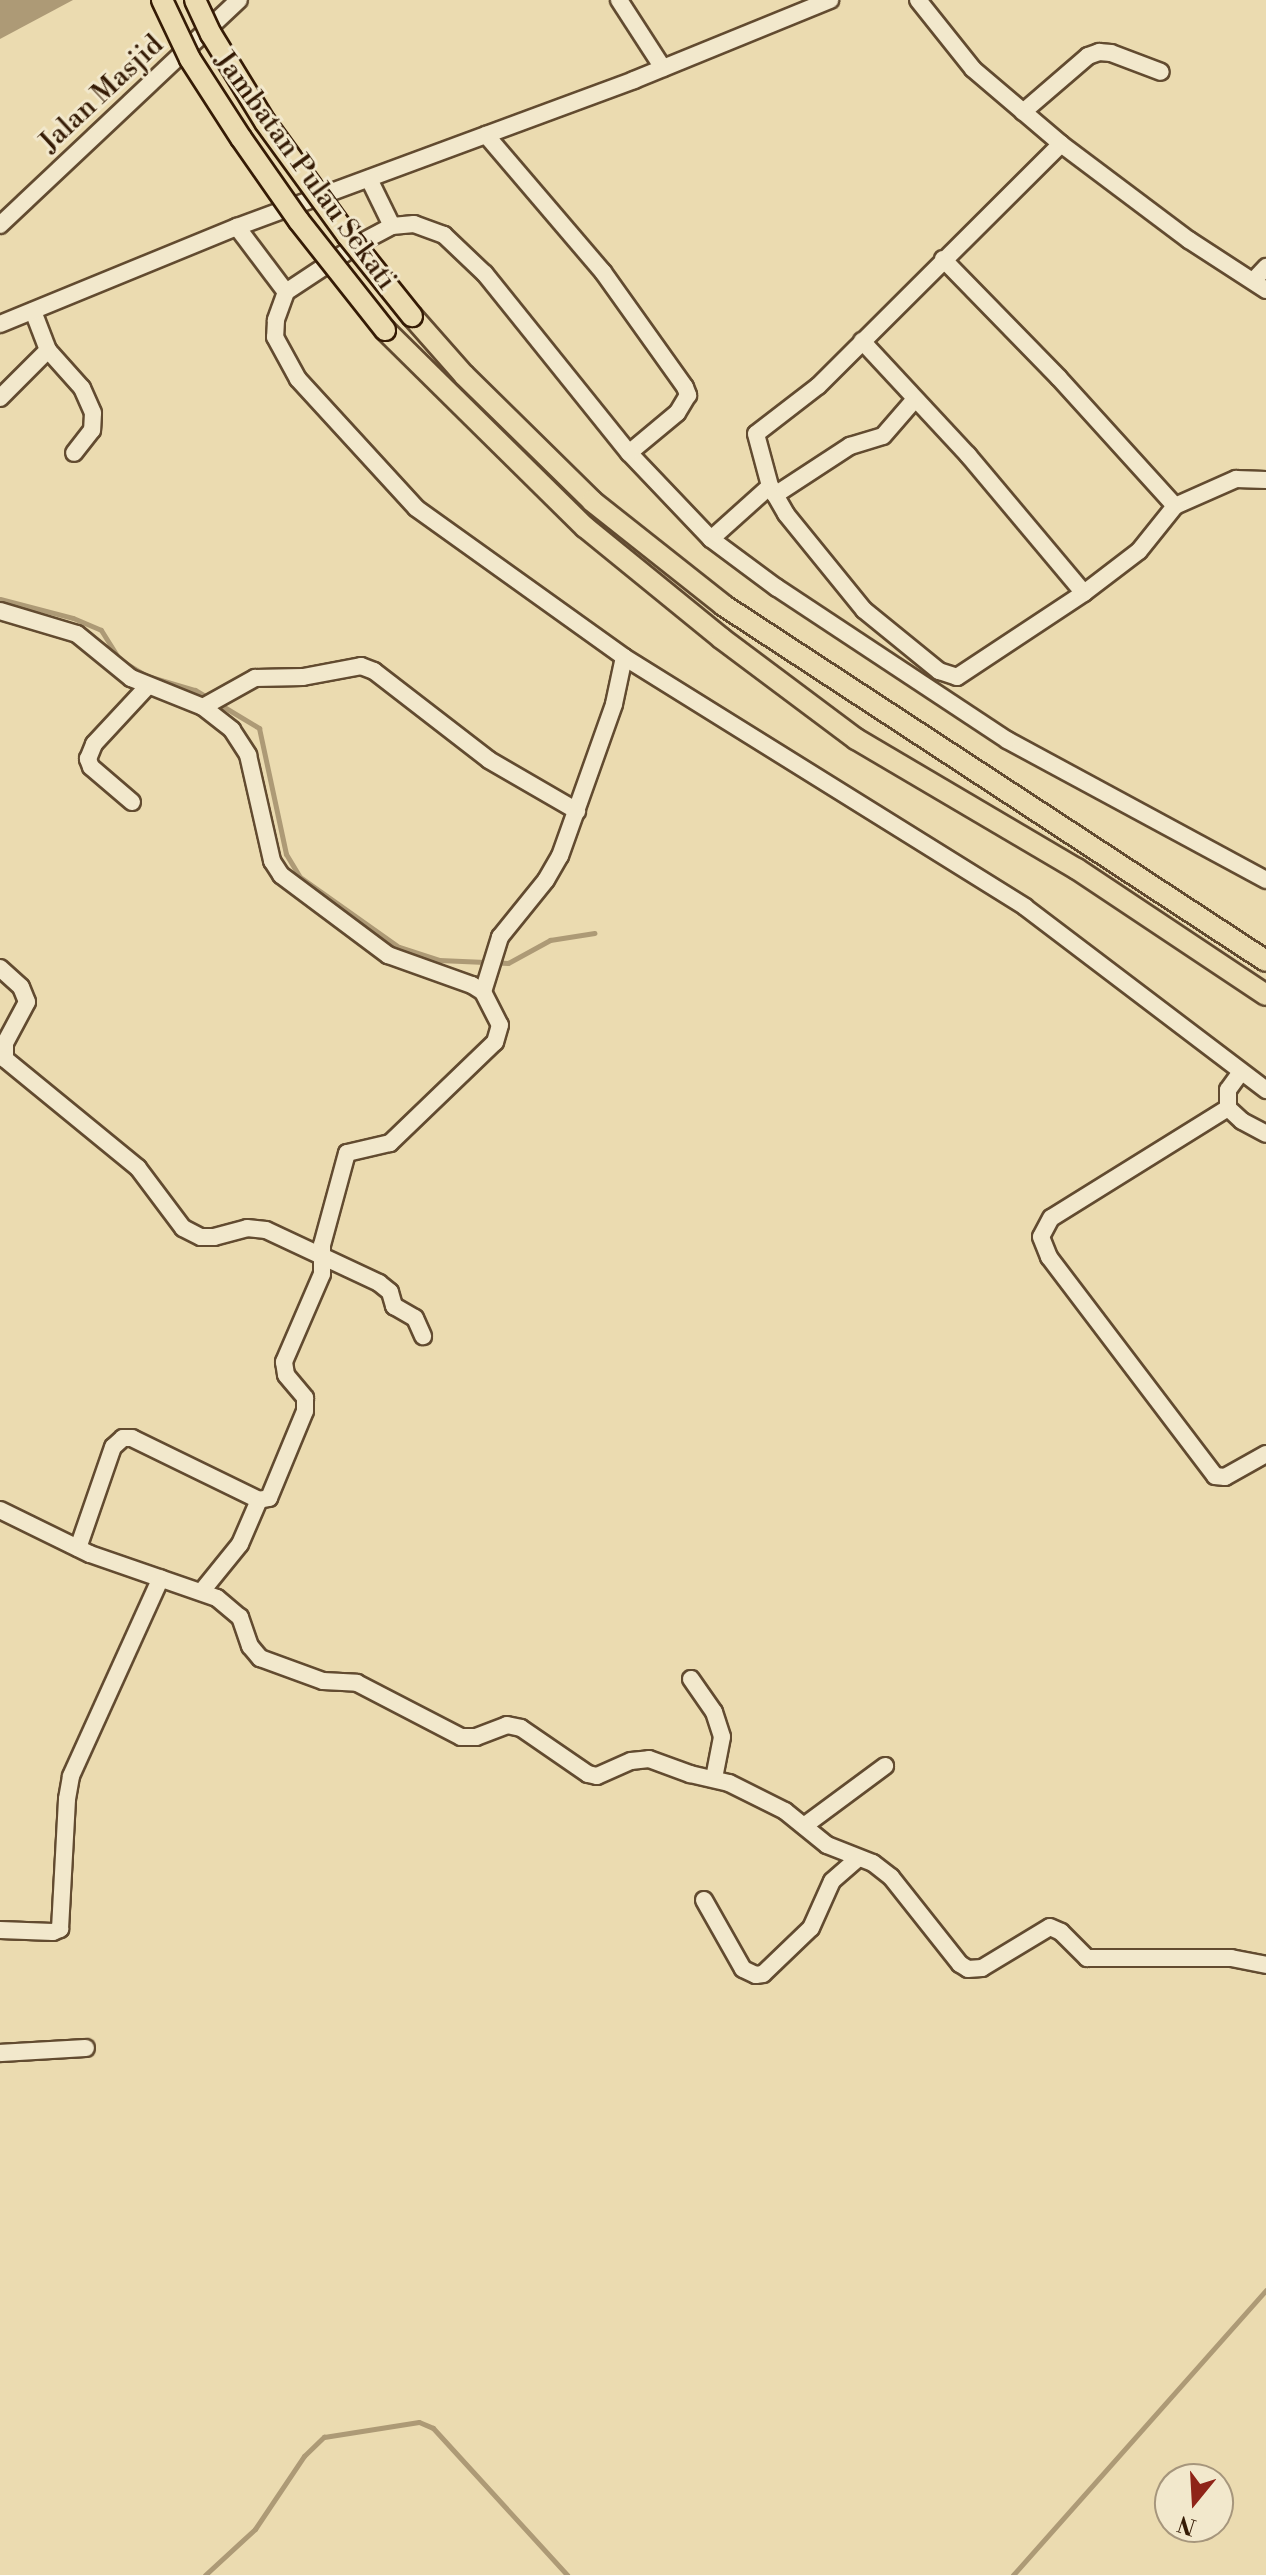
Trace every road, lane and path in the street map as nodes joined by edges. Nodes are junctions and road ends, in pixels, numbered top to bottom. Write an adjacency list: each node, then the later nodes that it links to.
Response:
1 (162, 0): 47 (main road, Jambatan Pulau Sekati, bridge)
2 (195, 0): 44 (main road, Jambatan Pulau Sekati, bridge)
3 (239, 0): 13 (street, Jalan Masjid)
4 (619, 0): 7 (street)
5 (830, 0): 7 (street)
6 (918, 0): 9 (street)
7 (663, 68): 10 (street)
8 (1161, 72): 9 (street)
9 (1023, 112): 11 (street)
10 (486, 135): 12 (street); 27 (street)
11 (1061, 144): 16 (street); 18 (street)
12 (369, 179): 14 (street); 15 (street)
13 (0, 225)
14 (392, 226): 19 (street); 27 (street)
15 (237, 227): 19 (street); 20 (street)
16 (943, 259): 22 (street); 30 (street)
17 (1266, 267): 18 (street)
18 (1260, 285)
19 (286, 292): 36 (street)
20 (33, 311): 21 (street); 23 (street)
21 (0, 324)
22 (862, 341): 25 (street); 29 (street)
23 (48, 350): 24 (street); 26 (street)
24 (0, 398)
25 (915, 399): 29 (street); 32 (street)
26 (74, 453)
27 (629, 453): 31 (street)
28 (1266, 480): 30 (street)
29 (772, 491): 31 (street); 33 (street)
30 (1175, 506): 32 (street)
31 (711, 539): 35 (street)
32 (1084, 593): 37 (street)
33 (864, 610): 35 (street); 37 (street)
34 (0, 611): 38 (street)
35 (846, 633): 39 (street)
36 (624, 657): 42 (street); 48 (street)
37 (948, 677): 39 (street)
38 (147, 687): 40 (street); 41 (street)
39 (938, 694): 43 (street)
40 (212, 703): 42 (street); 46 (street)
41 (132, 802)
42 (577, 811): 46 (street)
43 (1266, 880)
44 (1266, 961)
45 (0, 968): 52 (street)
46 (483, 992): 52 (street)
47 (1266, 995)
48 (1241, 1072): 49 (street); 50 (street)
49 (1266, 1090)
50 (1228, 1108): 51 (street); 54 (street)
51 (1266, 1134)
52 (323, 1259): 53 (street); 55 (street)
53 (423, 1336)
54 (1266, 1454)
55 (259, 1500): 57 (street); 59 (street)
56 (0, 1510): 57 (street)
57 (78, 1548): 58 (street)
58 (161, 1578): 59 (street); 66 (street)
59 (202, 1591): 62 (street)
60 (691, 1679): 62 (street)
61 (885, 1766): 63 (street)
62 (714, 1778): 63 (street)
63 (804, 1826): 64 (street)
64 (858, 1858): 65 (street); 67 (street)
65 (704, 1900)
66 (0, 1930)
67 (1266, 1965)
68 (86, 2048): 69 (street)
69 (0, 2053)

